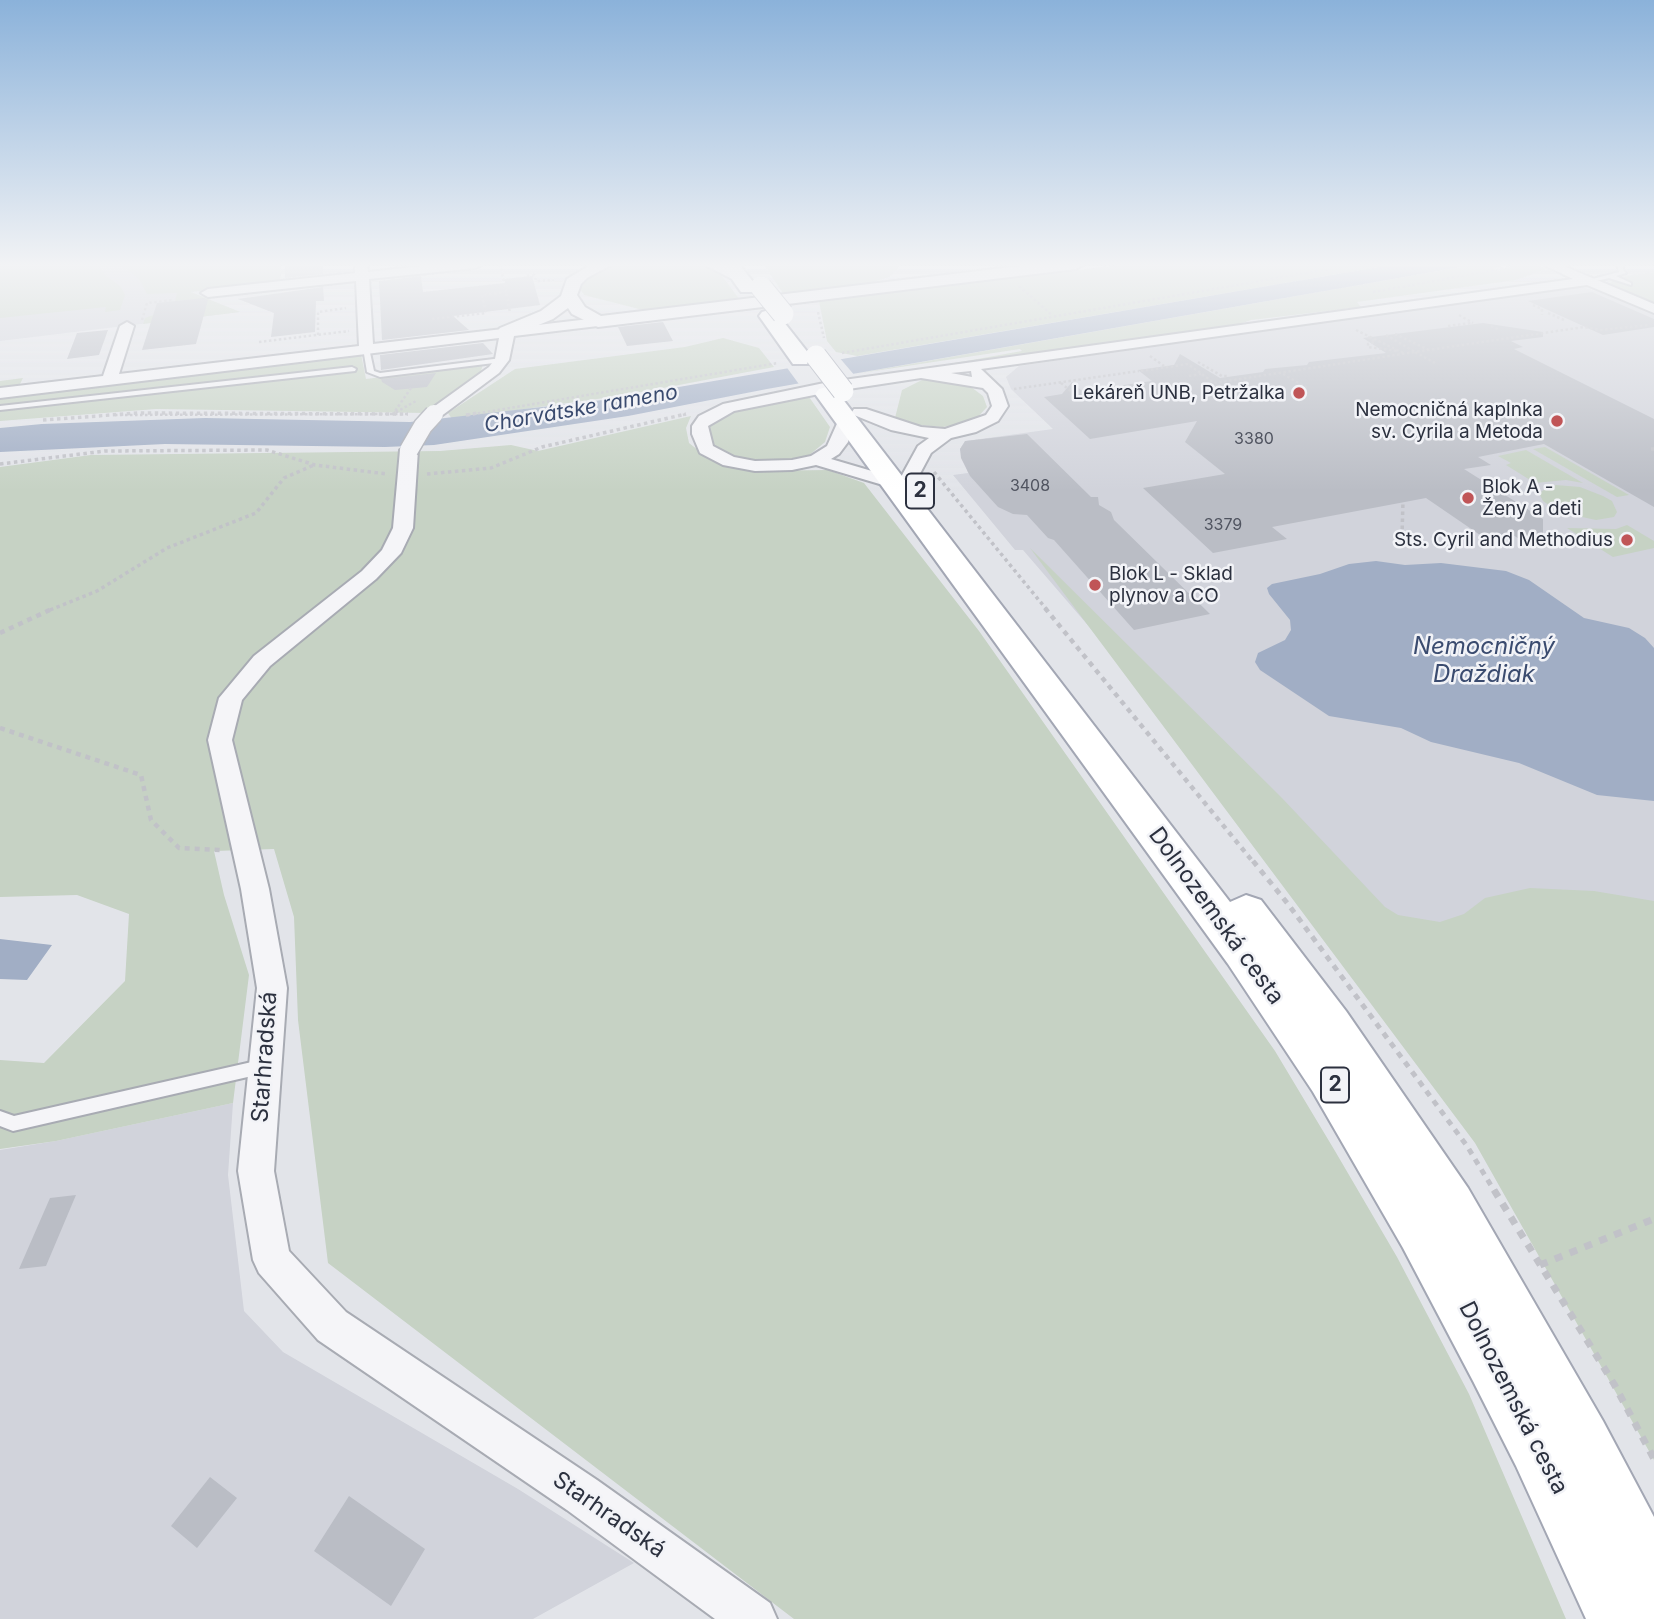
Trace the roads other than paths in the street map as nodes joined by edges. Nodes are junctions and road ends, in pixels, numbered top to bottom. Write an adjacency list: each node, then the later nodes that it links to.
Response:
1 (128, 340): 13 (street)
2 (365, 340): 7 (street)
3 (440, 340): 7 (street)
4 (507, 340): 8 (street)
5 (797, 340): 17 (main road, Dolnozemská cesta / 2)
6 (1170, 340): 9 (street)
7 (366, 348): 8 (lane); 13 (street)
8 (502, 360): 21 (street, Starhradská, bridge)
9 (1017, 361): 10 (street); 14 (street)
10 (970, 367): 12 (street); 14 (street)
11 (352, 369): 16 (lane)
12 (922, 373): 14 (street); 19 (street)
13 (110, 379): 15 (street)
14 (987, 384): 18 (street)
15 (0, 393)
16 (0, 408)
17 (853, 416): 18 (street); 19 (street); 20 (main road, Dolnozemská cesta / 2)
18 (944, 434): 20 (street)
19 (816, 460): 20 (street)
20 (902, 480): 23 (main road, Dolnozemská cesta / 2); 25 (main road, Dolnozemská cesta / 2)
21 (265, 1066): 22 (lane); 24 (street, Starhradská)
22 (0, 1118)
23 (1654, 1585)
24 (754, 1619)
25 (1621, 1619)

